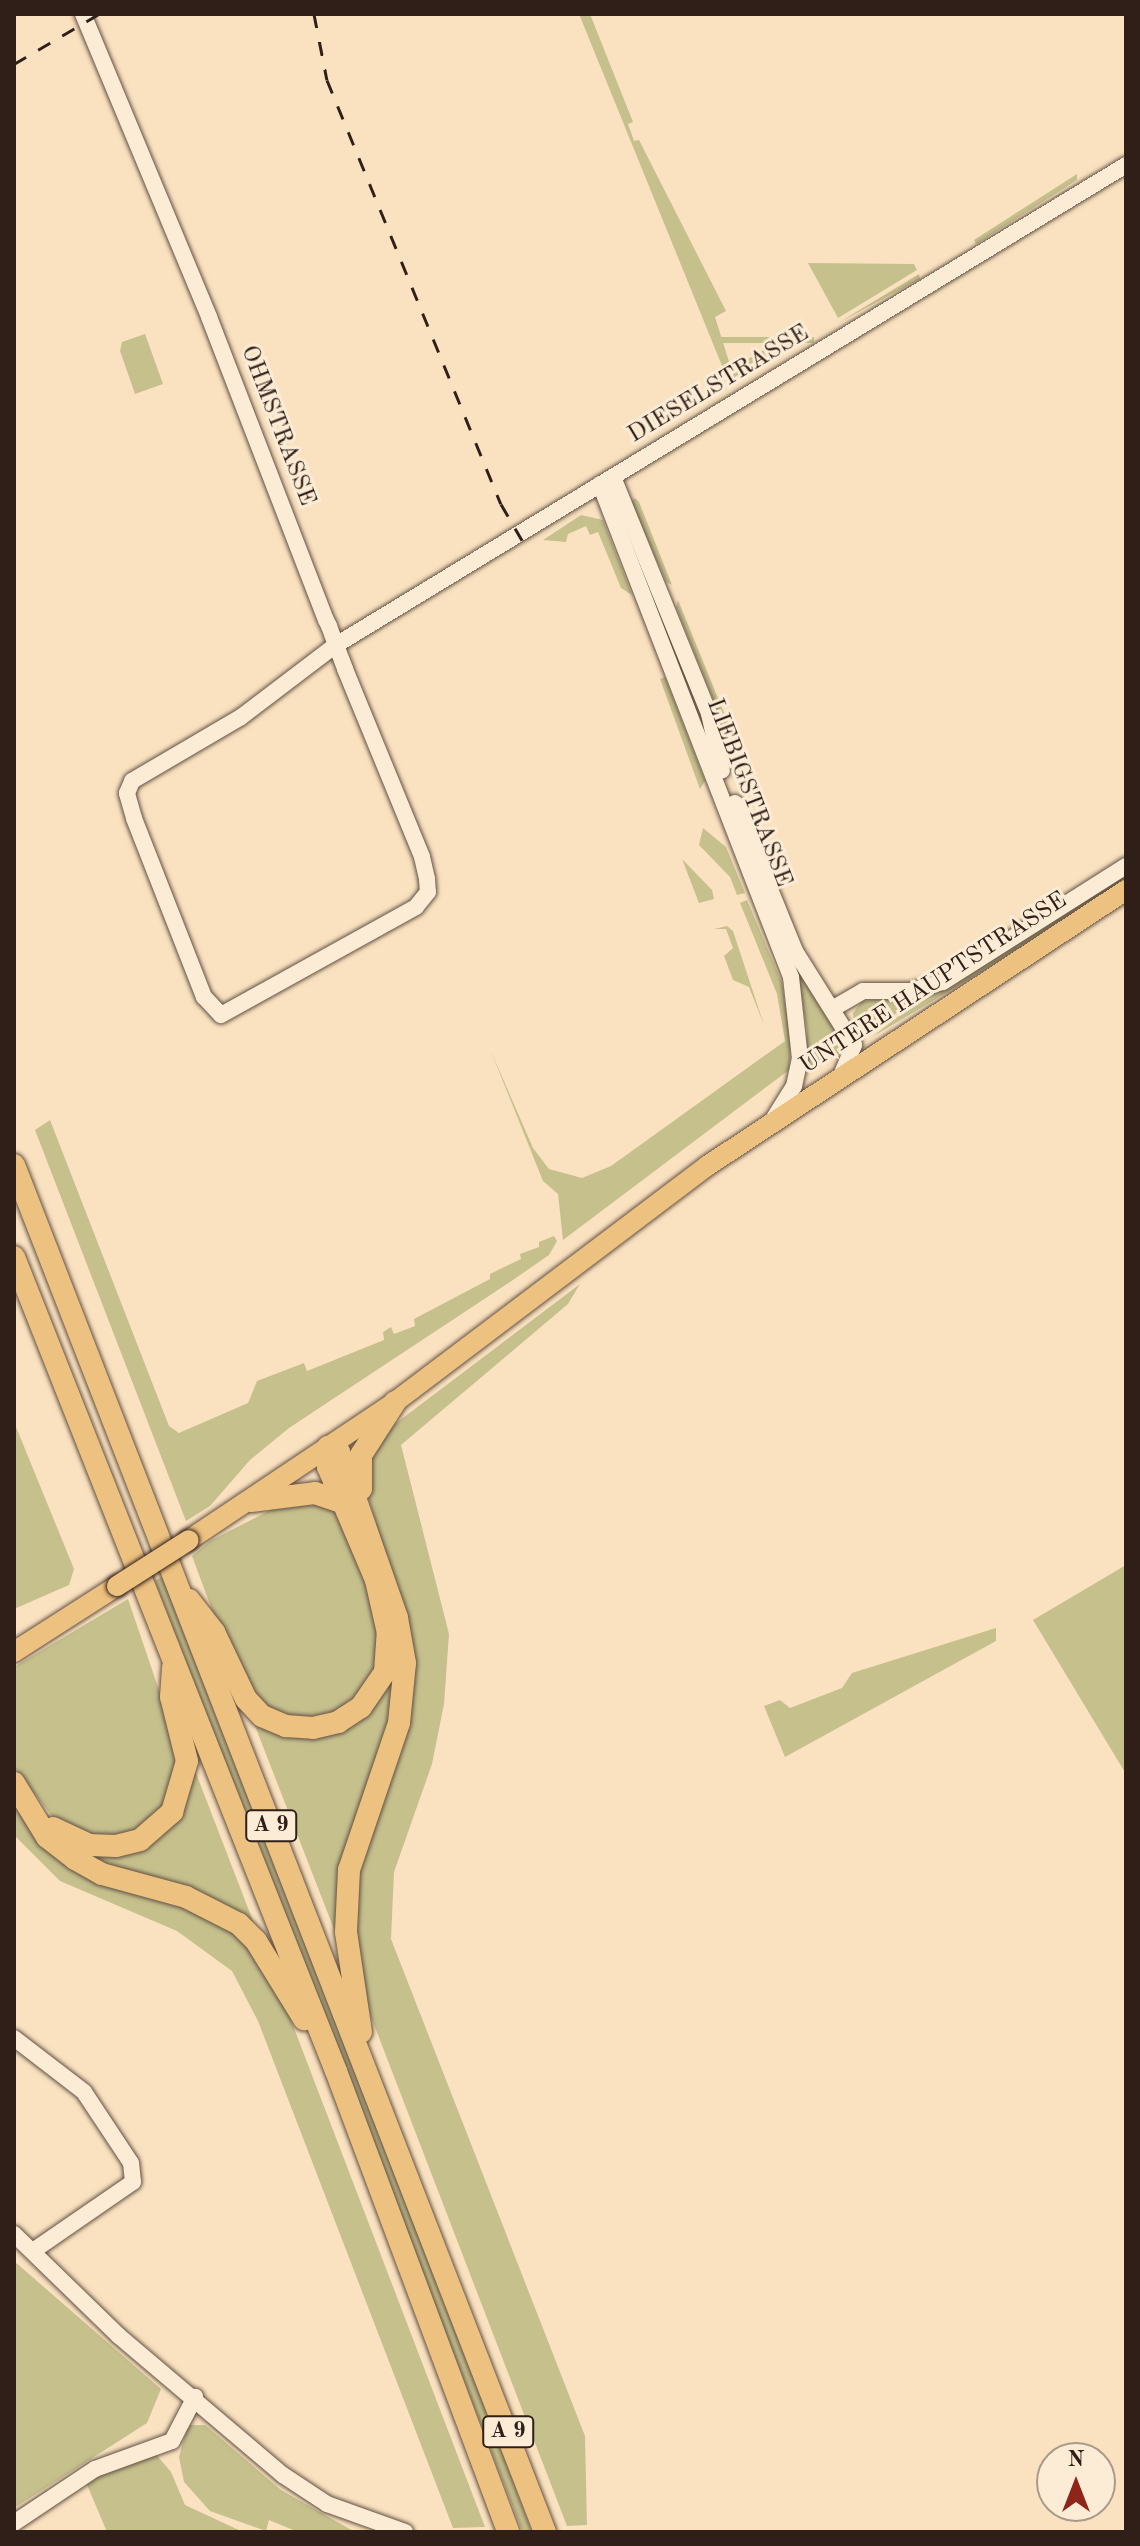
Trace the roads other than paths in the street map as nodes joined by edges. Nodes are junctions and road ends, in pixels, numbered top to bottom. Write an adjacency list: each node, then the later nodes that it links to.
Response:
1 (83, 14): 4 (street, OHMSTRASSE)
2 (1126, 165): 3 (street, DIESELSTRASSE)
3 (606, 481): 4 (street, DIESELSTRASSE); 7 (street, LIEBIGSTRASSE); 11 (street, LIEBIGSTRASSE)
4 (336, 645): 4 (street, OHMSTRASSE)
5 (1126, 866): 7 (street)
6 (1126, 890): 8 (main road, UNTERE HAUPTSTRASSE)
7 (832, 1009): 9 (street, LIEBIGSTRASSE)
8 (891, 1044): 9 (street); 10 (main road, UNTERE HAUPTSTRASSE)
9 (854, 1045): 10 (street)
10 (837, 1079): 11 (main road, UNTERE HAUPTSTRASSE)
11 (771, 1122): 14 (main road, UNTERE HAUPTSTRASSE)
12 (14, 1165): 18 (highway, A 9)
13 (14, 1257): 20 (highway, A 9)
14 (395, 1402): 15 (main road, UNTERE HAUPTSTRASSE); 17 (highway)
15 (328, 1447): 16 (main road, UNTERE HAUPTSTRASSE); 17 (highway)
16 (251, 1501): 17 (highway); 19 (main road, UNTERE HAUPTSTRASSE, bridge)
17 (353, 1504): 18 (highway); 24 (highway)
18 (176, 1584): 24 (highway, A 9)
19 (14, 1652)
20 (174, 1657): 22 (highway); 25 (highway, A 9)
21 (14, 1783): 22 (highway)
22 (35, 1816): 25 (highway)
23 (14, 2038): 27 (street)
24 (366, 2069): 32 (highway, A 9)
25 (336, 2071): 31 (highway, A 9)
26 (14, 2234): 27 (street)
27 (33, 2251): 28 (street)
28 (195, 2397): 29 (street); 30 (street)
29 (14, 2523)
30 (405, 2532)
31 (508, 2532)
32 (545, 2532)

